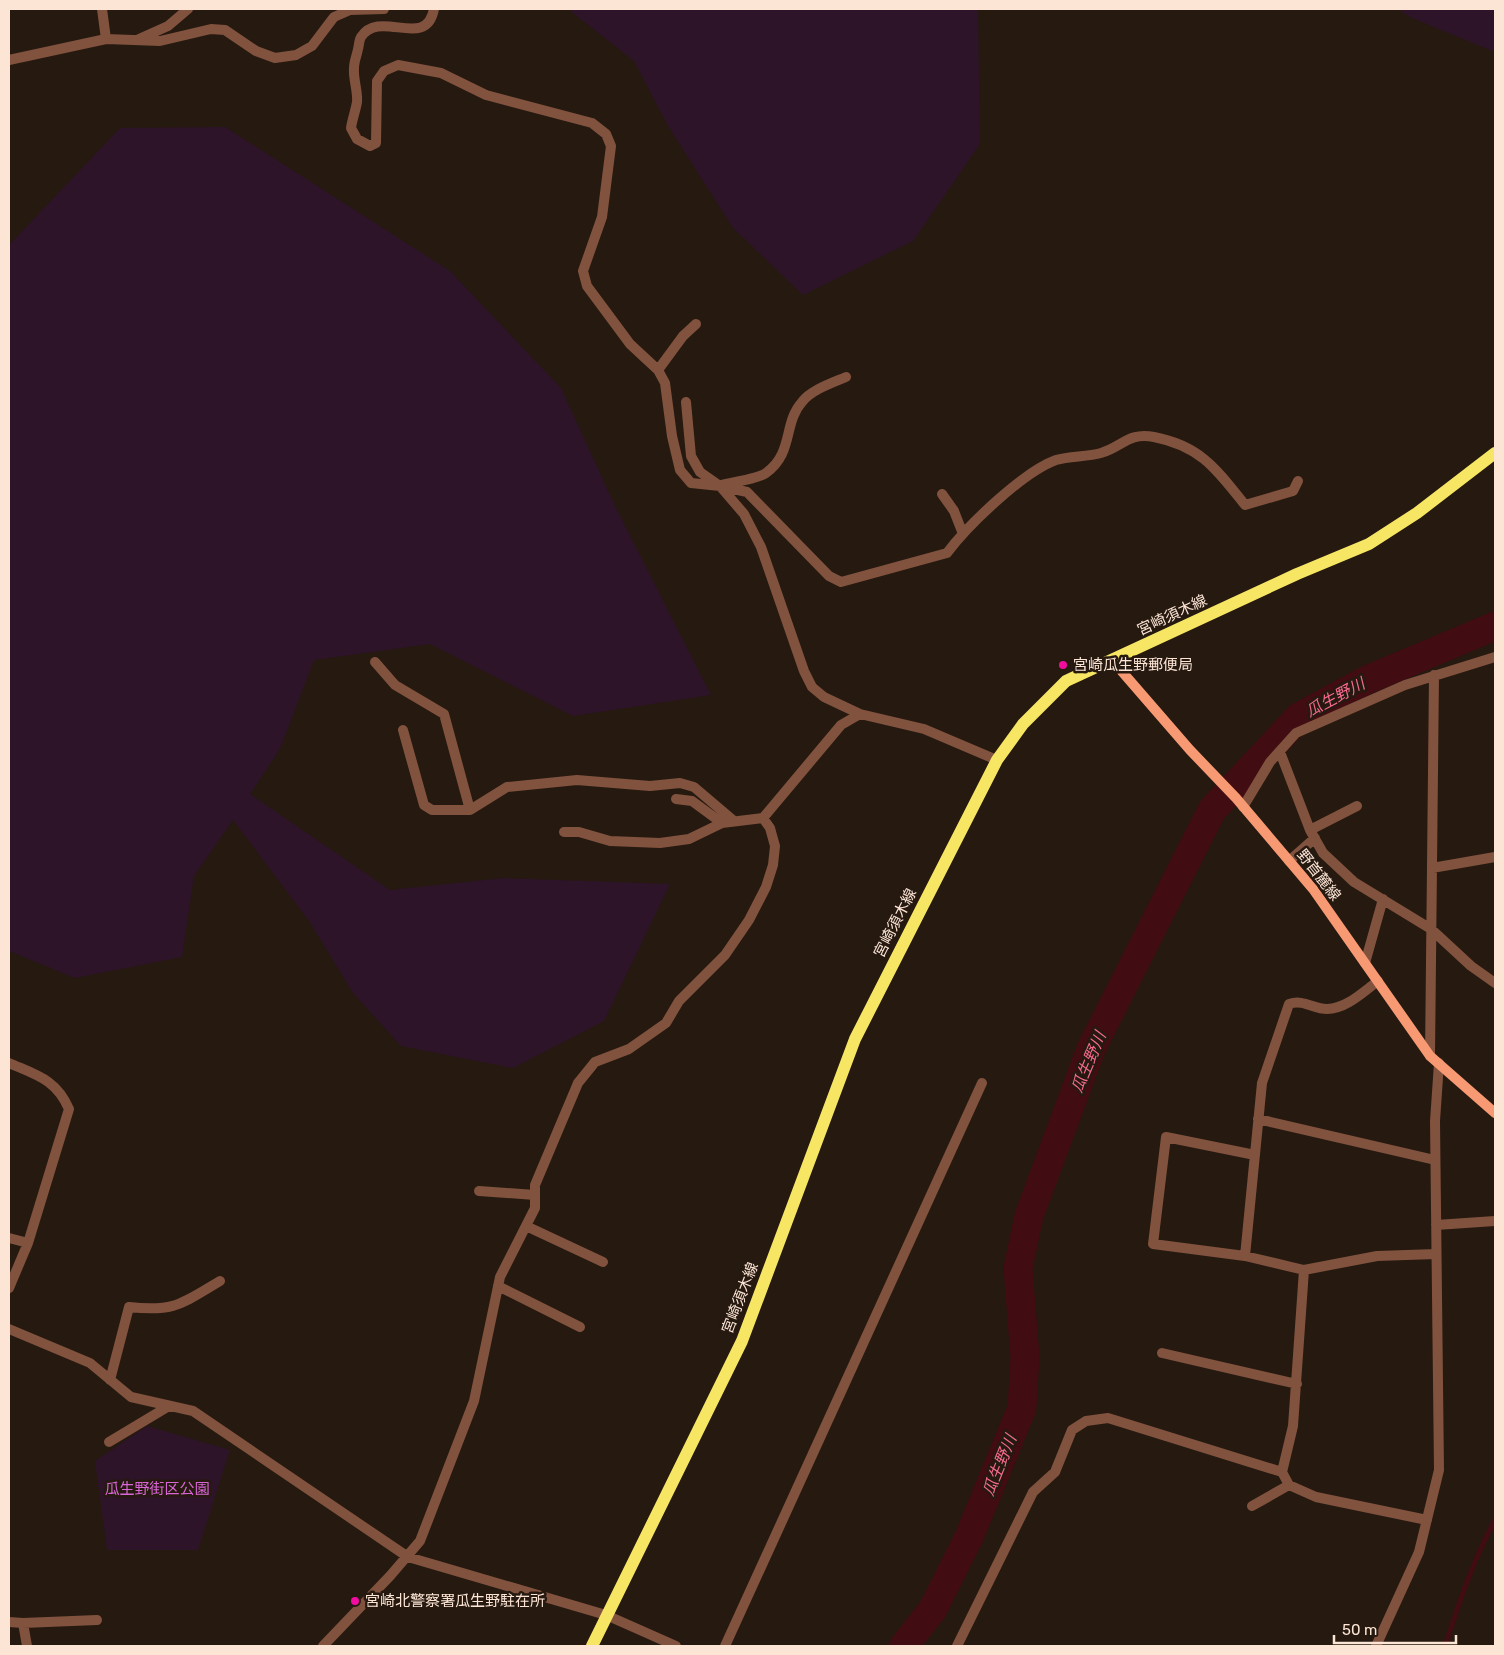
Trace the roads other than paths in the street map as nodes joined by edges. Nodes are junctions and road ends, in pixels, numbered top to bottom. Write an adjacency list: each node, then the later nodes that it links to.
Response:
1 (102, 9): 5 (street)
2 (188, 9): 6 (street)
3 (384, 9): 6 (street)
4 (434, 9): 9 (street)
5 (106, 39): 6 (street); 7 (street)
6 (136, 40)
7 (9, 60)
8 (696, 324): 9 (street)
9 (658, 370): 14 (street)
10 (846, 377): 14 (street)
11 (686, 402): 14 (street)
12 (1495, 453): 18 (main road, 宮崎須木線)
13 (1298, 481): 16 (street)
14 (720, 486): 16 (street); 21 (street)
15 (942, 494): 16 (street)
16 (963, 534)
17 (1495, 657): 20 (street)
18 (1112, 660): 24 (main road, 宮崎須木線); 27 (main road, 野首麓線)
19 (375, 662): 28 (street)
20 (1434, 674): 23 (street); 36 (street)
21 (860, 714): 24 (street); 29 (street)
22 (403, 730): 28 (street)
23 (1280, 752): 27 (street); 33 (street)
24 (997, 760): 76 (main road, 宮崎須木線)
25 (676, 799): 31 (street)
26 (1357, 806): 33 (street)
27 (1243, 807): 35 (main road, 野首麓線)
28 (470, 810): 30 (street)
29 (763, 818): 30 (street); 51 (street)
30 (734, 821): 31 (street)
31 (722, 822): 32 (street)
32 (564, 832)
33 (1312, 834): 35 (street); 37 (street)
34 (1495, 857): 36 (street)
35 (1289, 861): 39 (main road, 野首麓線)
36 (1432, 868): 38 (street)
37 (1383, 899): 38 (street); 39 (street)
38 (1431, 929): 41 (street); 42 (street)
39 (1365, 963): 40 (main road, 野首麓線)
40 (1378, 981): 42 (main road, 野首麓線); 47 (street)
41 (1495, 983)
42 (1430, 1056): 44 (main road, 野首麓線)
43 (9, 1063): 56 (street)
44 (1439, 1064): 46 (main road, 野首麓線); 49 (street)
45 (982, 1083): 84 (street)
46 (1495, 1113)
47 (1258, 1118): 48 (street); 49 (street)
48 (1255, 1154): 58 (street); 58 (street)
49 (1435, 1160): 53 (street)
50 (479, 1191): 51 (street)
51 (535, 1195): 54 (street)
52 (1495, 1221): 53 (street)
53 (1436, 1225): 57 (street)
54 (526, 1226): 59 (street); 62 (street)
55 (9, 1238): 56 (street)
56 (28, 1244): 63 (street)
57 (1436, 1254): 60 (street); 74 (street)
58 (1244, 1256): 60 (street)
59 (603, 1262)
60 (1304, 1270): 68 (street)
61 (220, 1280): 67 (street)
62 (498, 1286): 64 (street); 75 (street)
63 (9, 1288)
64 (580, 1327)
65 (9, 1329): 67 (street)
66 (1162, 1353): 68 (street)
67 (110, 1380): 69 (street)
68 (1297, 1384): 71 (street)
69 (169, 1406): 70 (street); 75 (street)
70 (109, 1442)
71 (1282, 1472): 72 (street); 85 (street)
72 (1289, 1486): 73 (street); 74 (street)
73 (1252, 1506)
74 (1427, 1520): 86 (street)
75 (408, 1557): 76 (street); 81 (street)
76 (606, 1615): 82 (main road, 宮崎須木線); 83 (street)
77 (97, 1620): 79 (street)
78 (9, 1622): 79 (street)
79 (23, 1623): 80 (street)
80 (27, 1646)
81 (323, 1646)
82 (592, 1646)
83 (676, 1646)
84 (725, 1646)
85 (957, 1646)
86 (1376, 1646)

